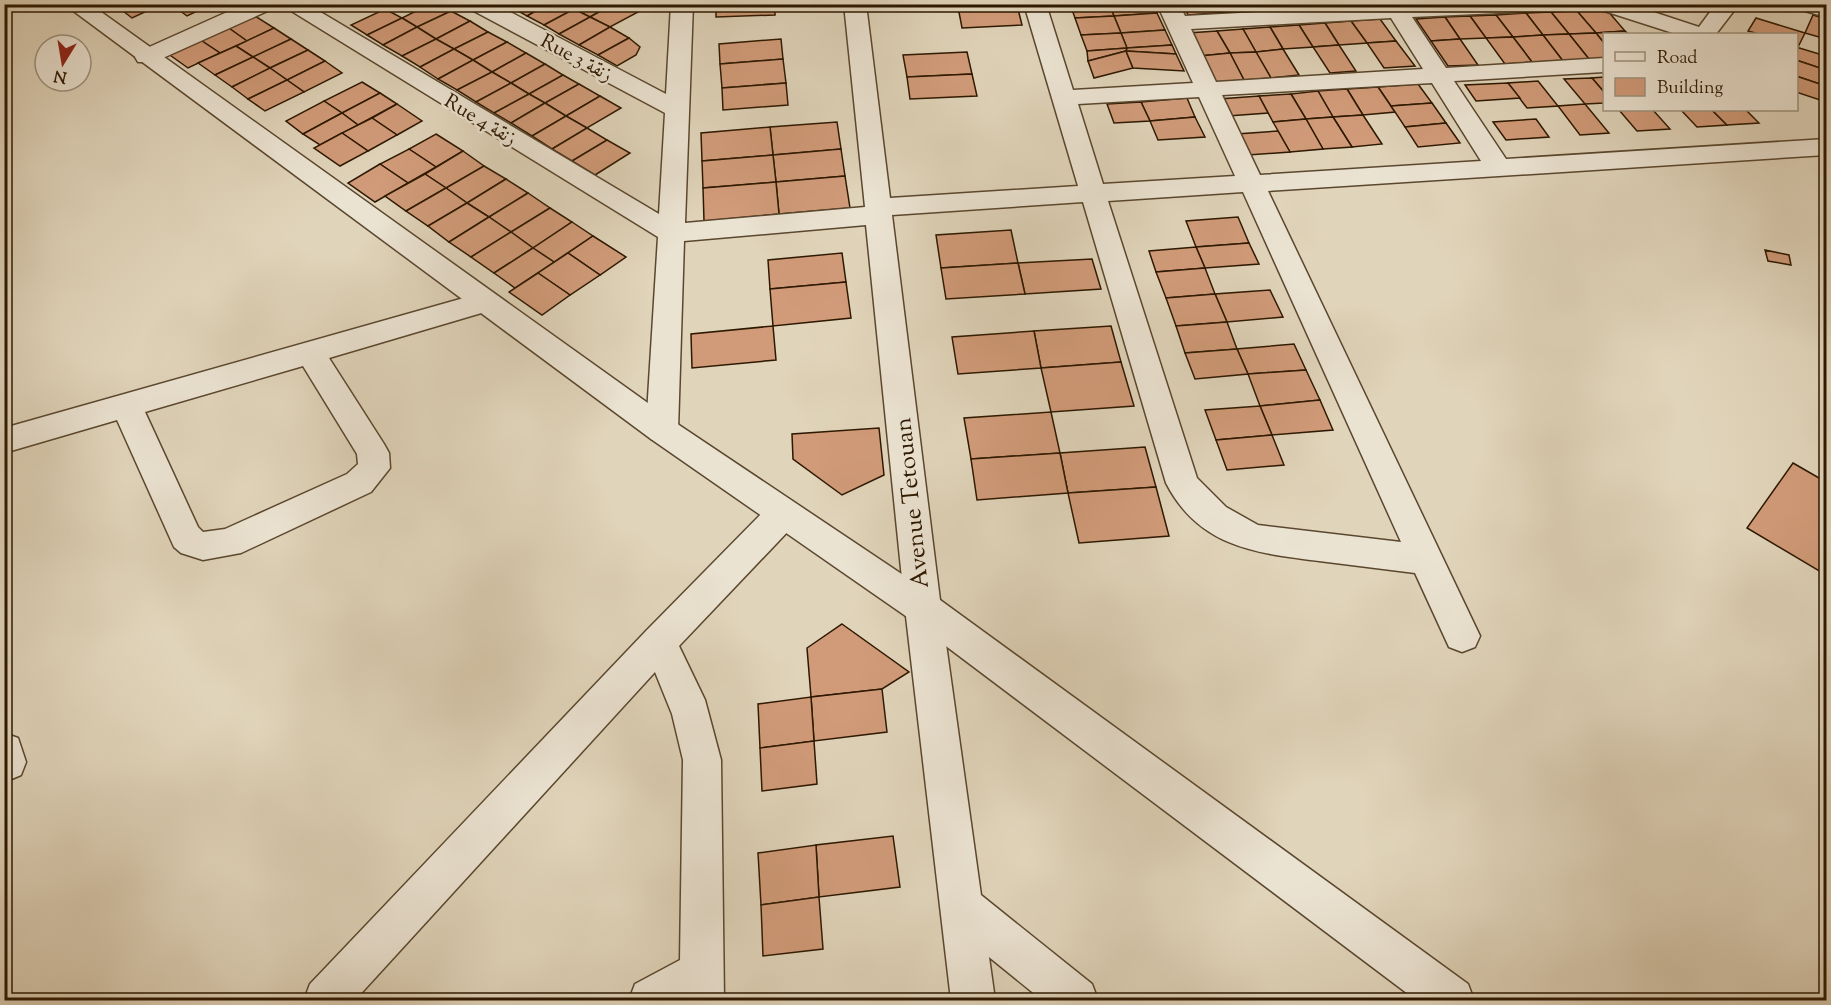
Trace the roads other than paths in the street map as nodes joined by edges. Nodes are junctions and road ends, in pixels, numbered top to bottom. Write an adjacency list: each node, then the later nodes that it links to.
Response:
1 (264, 4): 17 (street)
2 (291, 4): 28 (street, Rue 4 زنقة)
3 (477, 4): 22 (street, Rue 3 زنقة)
4 (855, 4): 27 (street, Avenue Tetouan)
5 (1035, 4): 21 (street)
6 (1540, 4): 13 (street)
7 (1606, 4): 15 (street)
8 (1728, 4): 16 (street)
9 (1806, 4): 12 (street)
10 (75, 5): 17 (street)
11 (676, 7): 22 (street)
12 (1827, 11)
13 (1398, 12): 14 (street); 19 (street)
14 (1172, 14): 20 (street)
15 (1694, 33)
16 (1706, 33)
17 (146, 57): 29 (street)
18 (1603, 65): 19 (street)
19 (1439, 75): 20 (street); 24 (street)
20 (1208, 90): 21 (street); 25 (street)
21 (1064, 98): 26 (street)
22 (677, 110): 28 (street)
23 (1827, 147): 24 (street)
24 (1498, 167): 25 (street)
25 (1251, 182): 26 (street); 35 (street)
26 (1092, 192): 27 (street); 35 (street)
27 (878, 211): 28 (street); 36 (street, Avenue Tetouan)
28 (671, 233): 32 (street)
29 (484, 302): 30 (street); 32 (street)
30 (310, 352): 31 (street); 31 (street)
31 (126, 405): 33 (street)
32 (662, 430): 34 (street)
33 (4, 441)
34 (783, 514): 36 (street); 38 (street)
35 (1428, 560): 37 (street)
36 (923, 608): 39 (street, Avenue Tetouan); 45 (street)
37 (1462, 636)
38 (658, 643): 40 (street); 41 (street)
39 (961, 906): 43 (street, Avenue Tetouan); 44 (street)
40 (703, 988): 42 (street)
41 (326, 1000)
42 (651, 1000)
43 (973, 1000)
44 (1076, 1000)
45 (1452, 1000)

